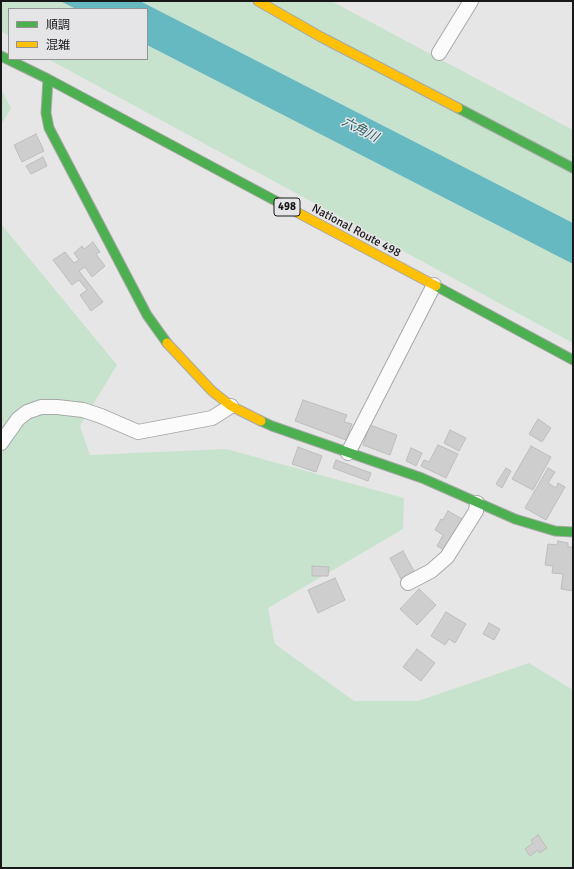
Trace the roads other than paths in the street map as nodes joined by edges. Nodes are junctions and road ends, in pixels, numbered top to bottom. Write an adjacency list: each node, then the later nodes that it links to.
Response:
1 (258, 1): 6 (main road)
2 (471, 1): 3 (street)
3 (439, 53)
4 (9, 60): 5 (main road, National Route 498 / 498)
5 (48, 79): 7 (main road, National Route 498 / 498); 9 (main road)
6 (573, 168)
7 (434, 285): 8 (main road, National Route 498 / 498); 11 (street)
8 (573, 360)
9 (231, 406): 10 (street); 11 (main road)
10 (1, 443)
11 (348, 453): 12 (main road)
12 (477, 504): 13 (main road); 14 (street)
13 (573, 532)
14 (408, 582)

